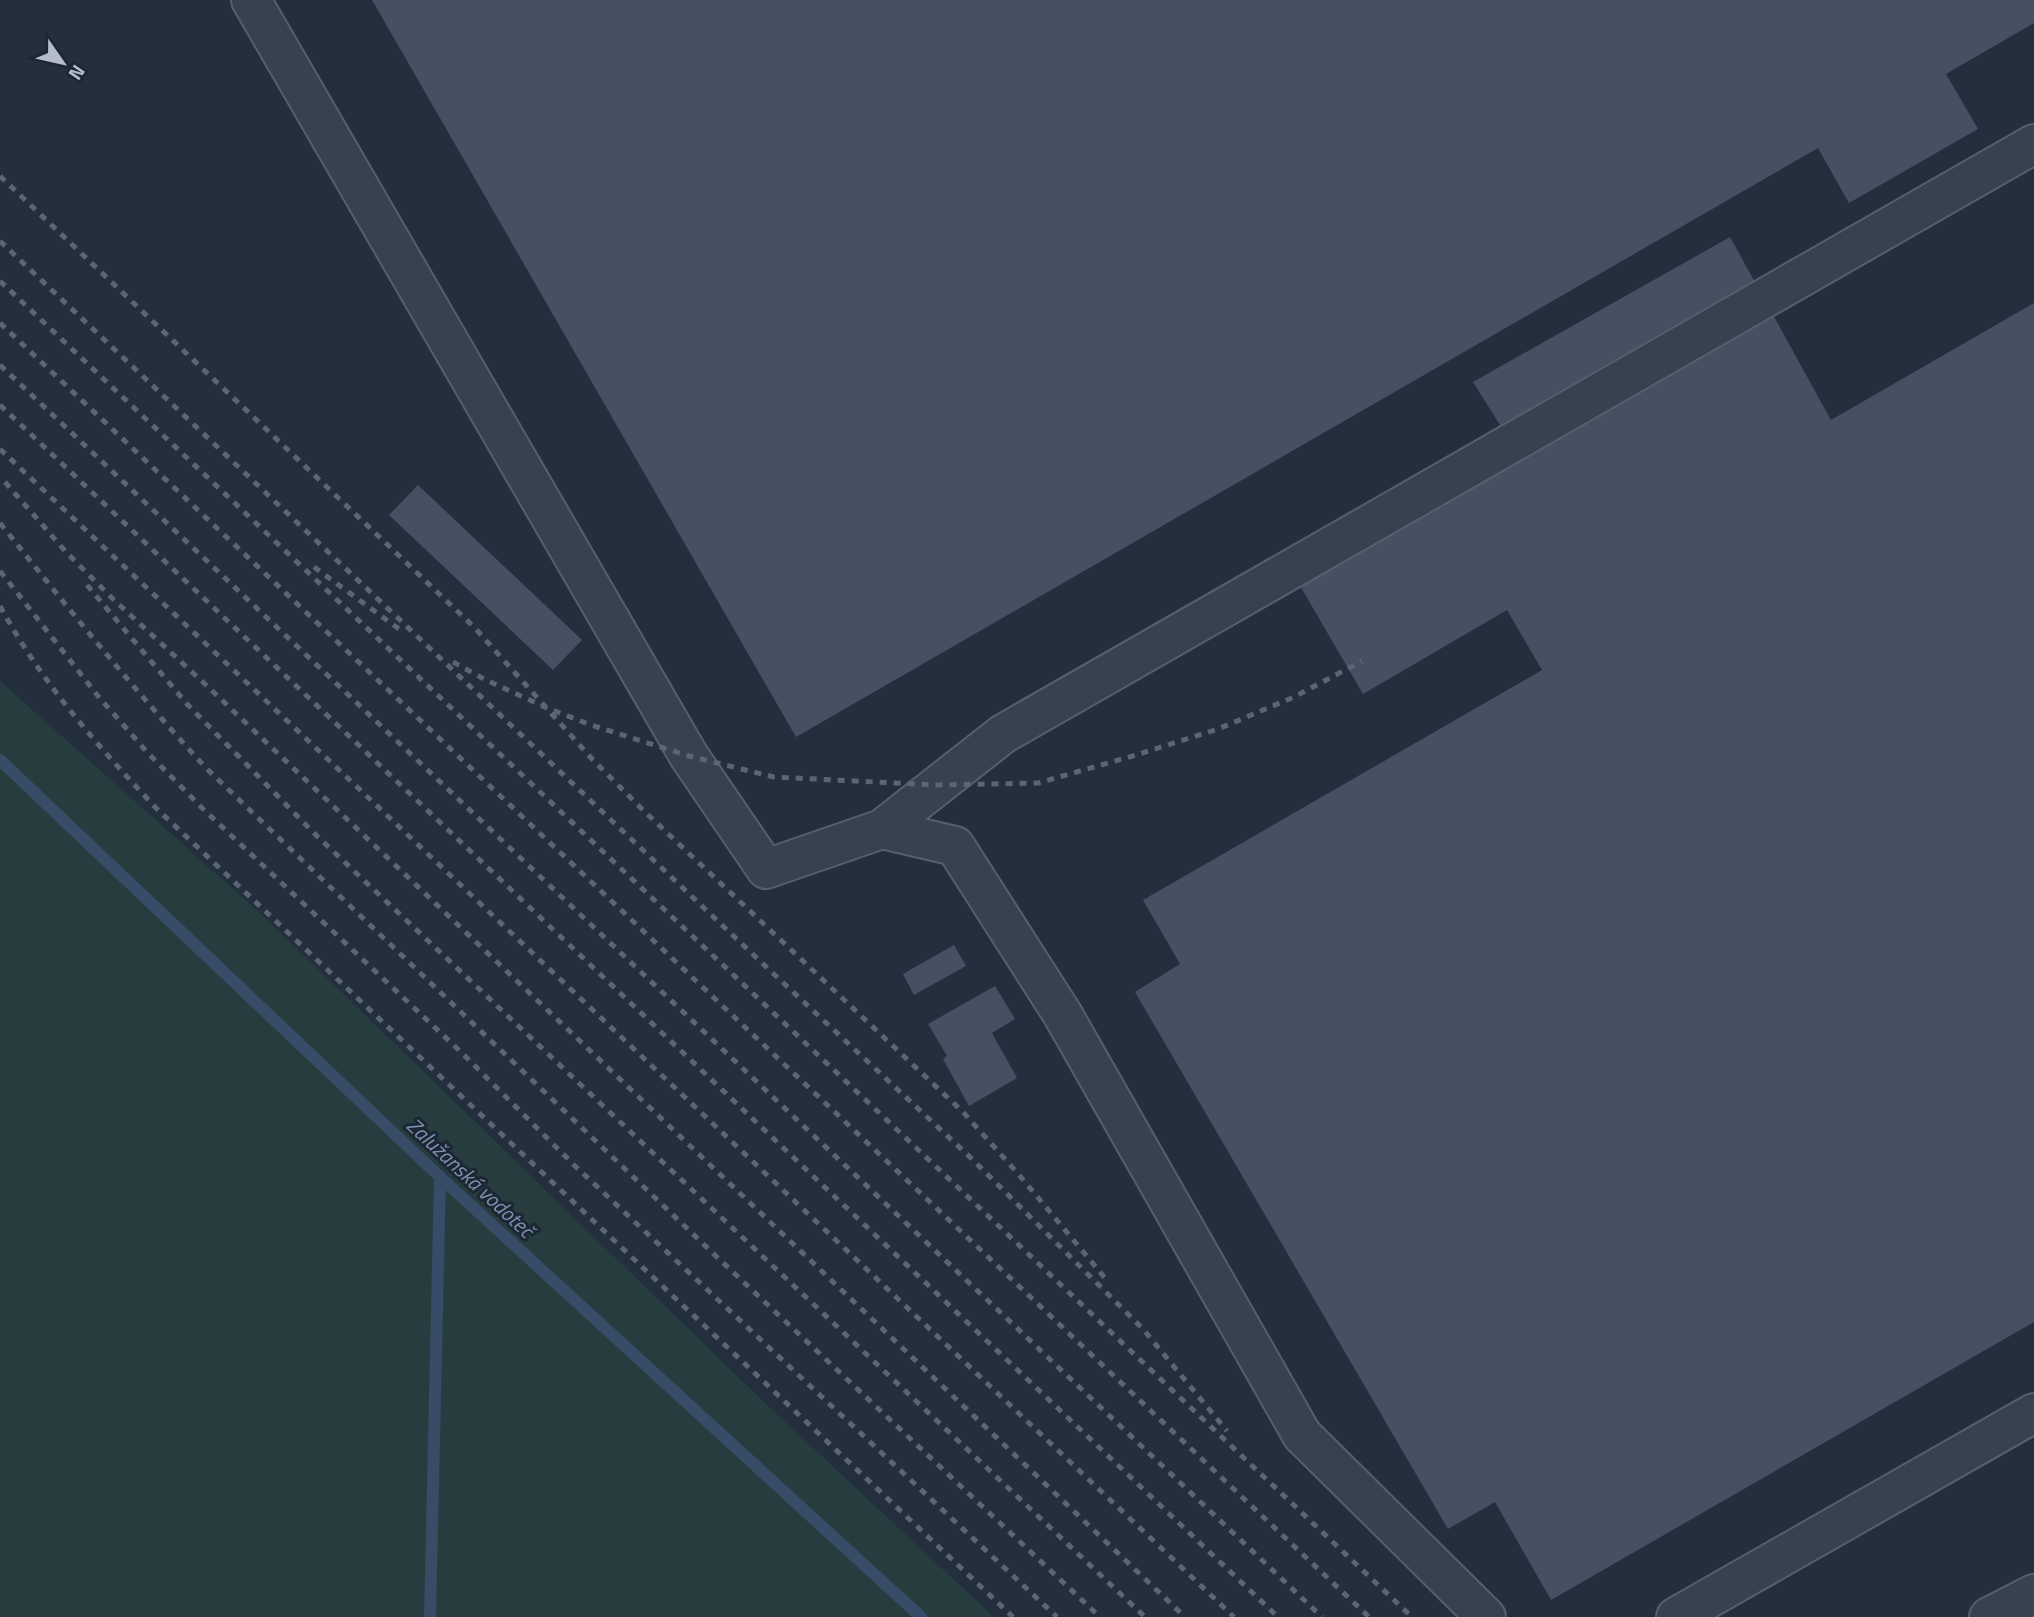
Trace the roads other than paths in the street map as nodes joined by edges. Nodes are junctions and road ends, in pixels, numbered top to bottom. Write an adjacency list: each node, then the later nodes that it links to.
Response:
1 (251, 0): 3 (lane)
2 (2034, 144): 3 (lane)
3 (881, 829): 6 (lane)
4 (2034, 1413): 7 (lane)
5 (2034, 1594): 8 (lane)
6 (1486, 1617)
7 (1676, 1617)
8 (1989, 1617)

